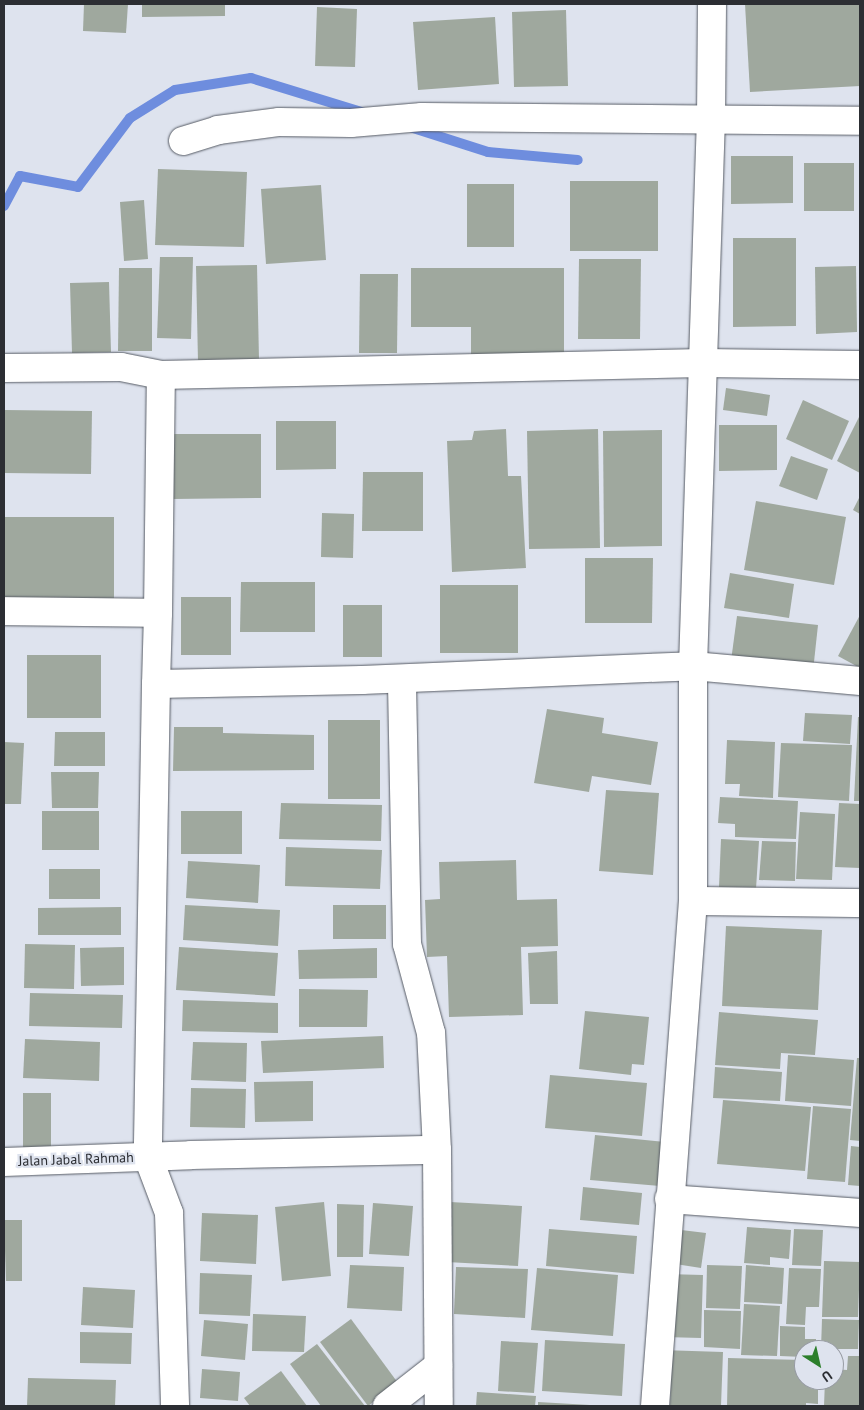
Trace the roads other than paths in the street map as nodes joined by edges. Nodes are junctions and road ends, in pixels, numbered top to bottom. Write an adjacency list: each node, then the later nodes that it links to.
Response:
1 (712, 4): 2 (street)
2 (711, 119): 3 (street); 4 (street); 5 (street)
3 (860, 121)
4 (183, 141)
5 (703, 363): 6 (street); 8 (street); 11 (street)
6 (860, 365)
7 (4, 368): 8 (street)
8 (161, 375): 10 (street)
9 (4, 611): 10 (street)
10 (158, 613): 14 (street)
11 (693, 666): 12 (street); 13 (street); 15 (street)
12 (402, 679): 14 (street); 17 (street)
13 (860, 681)
14 (156, 684): 18 (street)
15 (693, 901): 16 (street); 20 (street)
16 (860, 903)
17 (437, 1150): 18 (street, Jalan Jabal Rahmah); 22 (street)
18 (148, 1157): 19 (street, Jalan Jabal Rahmah); 23 (street)
19 (4, 1162)
20 (669, 1199): 21 (street); 26 (street)
21 (860, 1213)
22 (438, 1366): 24 (street); 25 (street)
23 (176, 1406)
24 (387, 1406)
25 (439, 1406)
26 (654, 1406)

